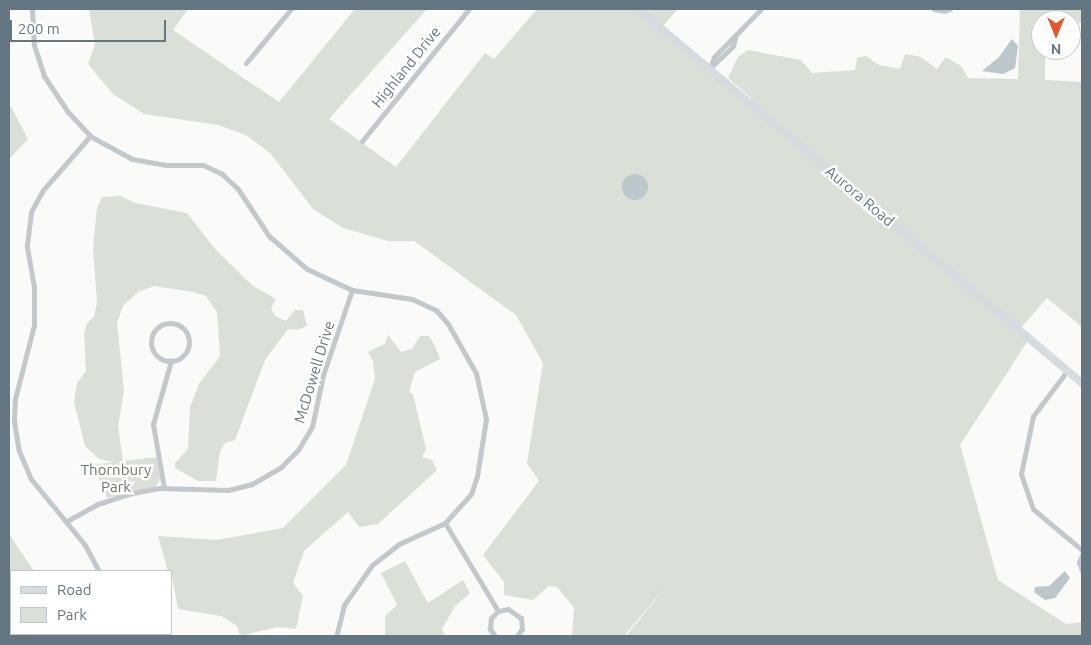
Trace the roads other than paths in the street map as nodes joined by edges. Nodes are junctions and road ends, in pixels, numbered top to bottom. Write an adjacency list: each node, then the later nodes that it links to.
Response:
1 (32, 9): 10 (street)
2 (291, 9): 8 (street)
3 (470, 9): 11 (street, Highland Drive)
4 (638, 9): 9 (main road, Aurora Road)
5 (761, 9): 9 (street)
6 (934, 9): 7 (street)
7 (950, 9)
8 (246, 63)
9 (710, 68): 14 (main road, Aurora Road)
10 (90, 136): 12 (street); 17 (street)
11 (362, 141)
12 (352, 290): 16 (street, McDowell Drive); 18 (street)
13 (170, 361): 13 (street); 16 (street)
14 (1067, 371): 15 (main road, Aurora Road); 19 (street)
15 (1082, 383)
16 (164, 488): 17 (street, McDowell Drive)
17 (68, 521): 21 (street)
18 (445, 523): 23 (street); 24 (street)
19 (1082, 550)
20 (1082, 555): 22 (street)
21 (98, 570)
22 (1082, 571)
23 (498, 611): 25 (street); 26 (street)
24 (336, 636)
25 (495, 636)
26 (517, 636)

